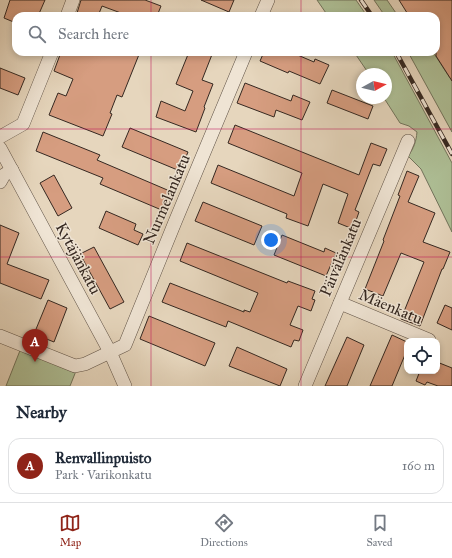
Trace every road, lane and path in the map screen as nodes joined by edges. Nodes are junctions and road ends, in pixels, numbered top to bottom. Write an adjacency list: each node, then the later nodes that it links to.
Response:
1 (73, 0): 3 (street)
2 (268, 0): 4 (street)
3 (68, 12)
4 (263, 12)
5 (50, 56): 7 (street)
6 (244, 56): 15 (street, Nurmelankatu)
7 (0, 137)
8 (408, 141): 12 (street, Päivälänkatu)
9 (0, 148): 10 (street, Kytäjänkatu)
10 (12, 170): 11 (street); 15 (street, Kytäjänkatu)
11 (0, 182)
12 (340, 303): 14 (street, Mäenkatu); 17 (street, Päivälänkatu)
13 (0, 336): 15 (street, Nurmelankatu)
14 (424, 338)
15 (110, 352): 16 (street, Kytäjänkatu)
16 (125, 386)
17 (305, 386)

